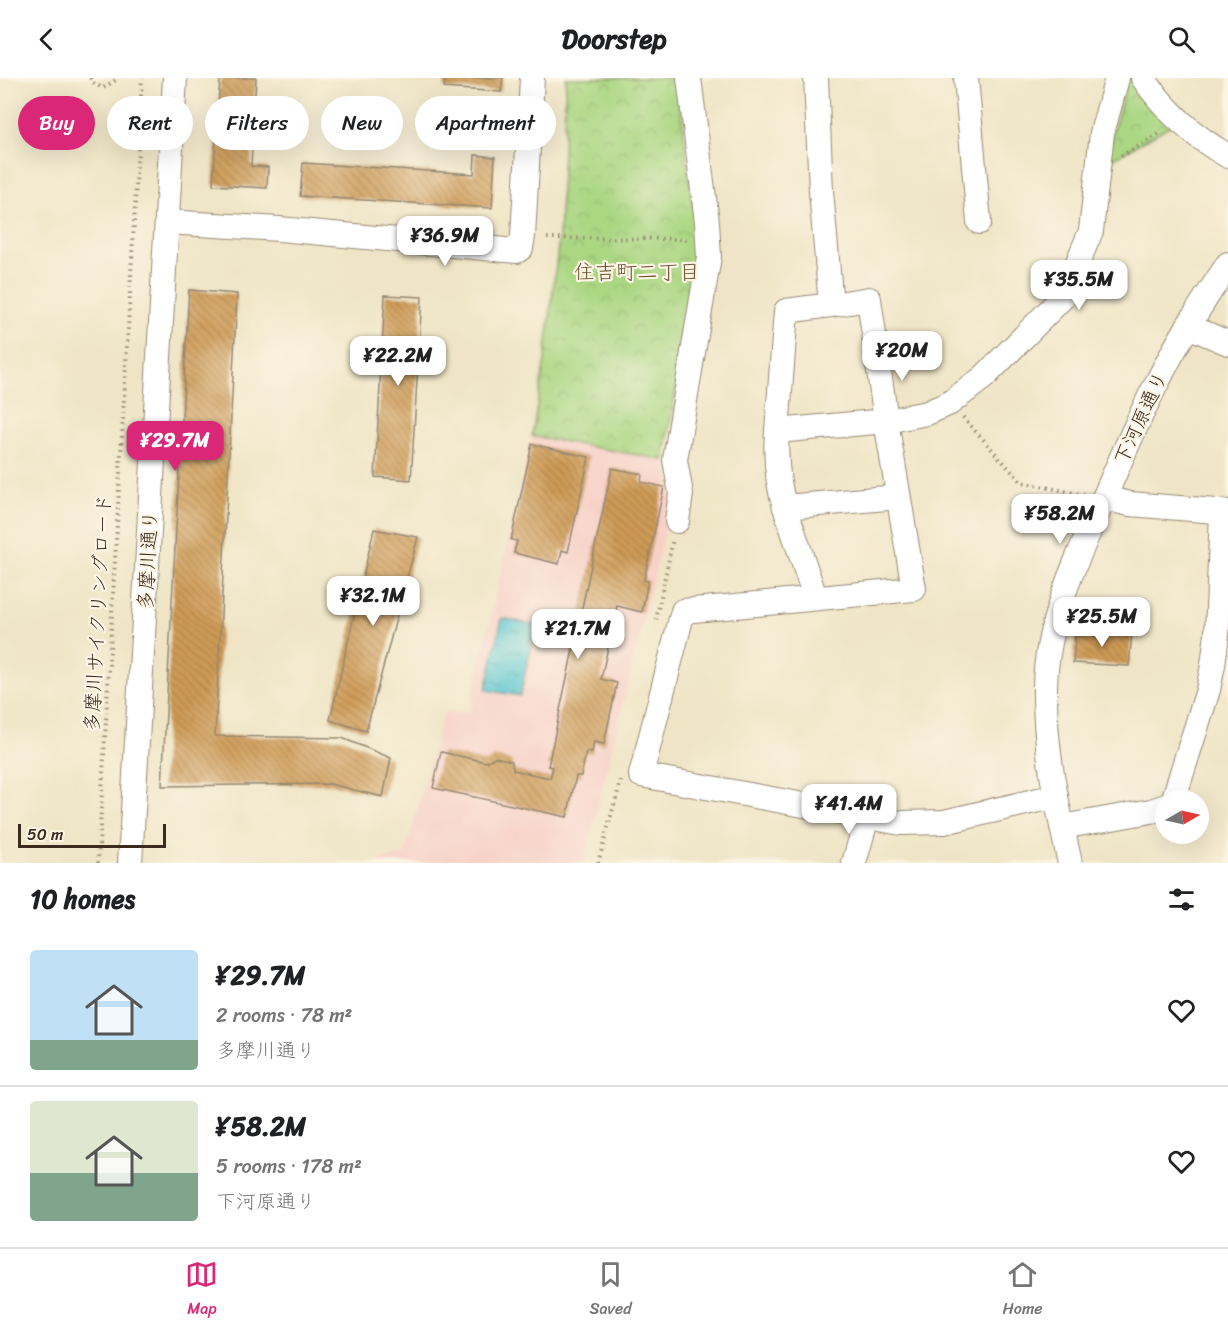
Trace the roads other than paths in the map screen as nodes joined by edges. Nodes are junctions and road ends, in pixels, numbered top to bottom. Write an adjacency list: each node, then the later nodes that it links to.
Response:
1 (175, 78): 9 (street, 多摩川通り)
2 (532, 78): 9 (street)
3 (689, 78): 21 (street)
4 (816, 78): 12 (street)
5 (966, 78): 10 (street)
6 (1117, 78): 15 (street)
7 (1143, 78): 8 (street)
8 (1228, 156)
9 (167, 222): 29 (street, 多摩川通り)
10 (979, 222)
11 (1228, 264): 13 (street, 下河原通り)
12 (831, 305): 15 (street); 16 (street)
13 (1188, 326): 14 (street); 18 (street, 下河原通り)
14 (1228, 343)
15 (886, 421): 16 (street); 17 (street)
16 (777, 431): 19 (street)
17 (898, 497): 19 (street); 22 (street)
18 (1104, 498): 20 (street); 25 (street, 下河原通り)
19 (785, 507): 22 (street)
20 (1225, 512): 23 (street)
21 (677, 521)
22 (815, 597): 27 (street)
23 (1222, 635): 24 (street)
24 (1176, 790)
25 (1056, 796): 27 (street); 28 (street, 下河原通り)
26 (1155, 810): 28 (street)
27 (867, 817): 30 (street)
28 (1062, 827): 31 (street, 下河原通り)
29 (130, 863)
30 (854, 863)
31 (1070, 863)

